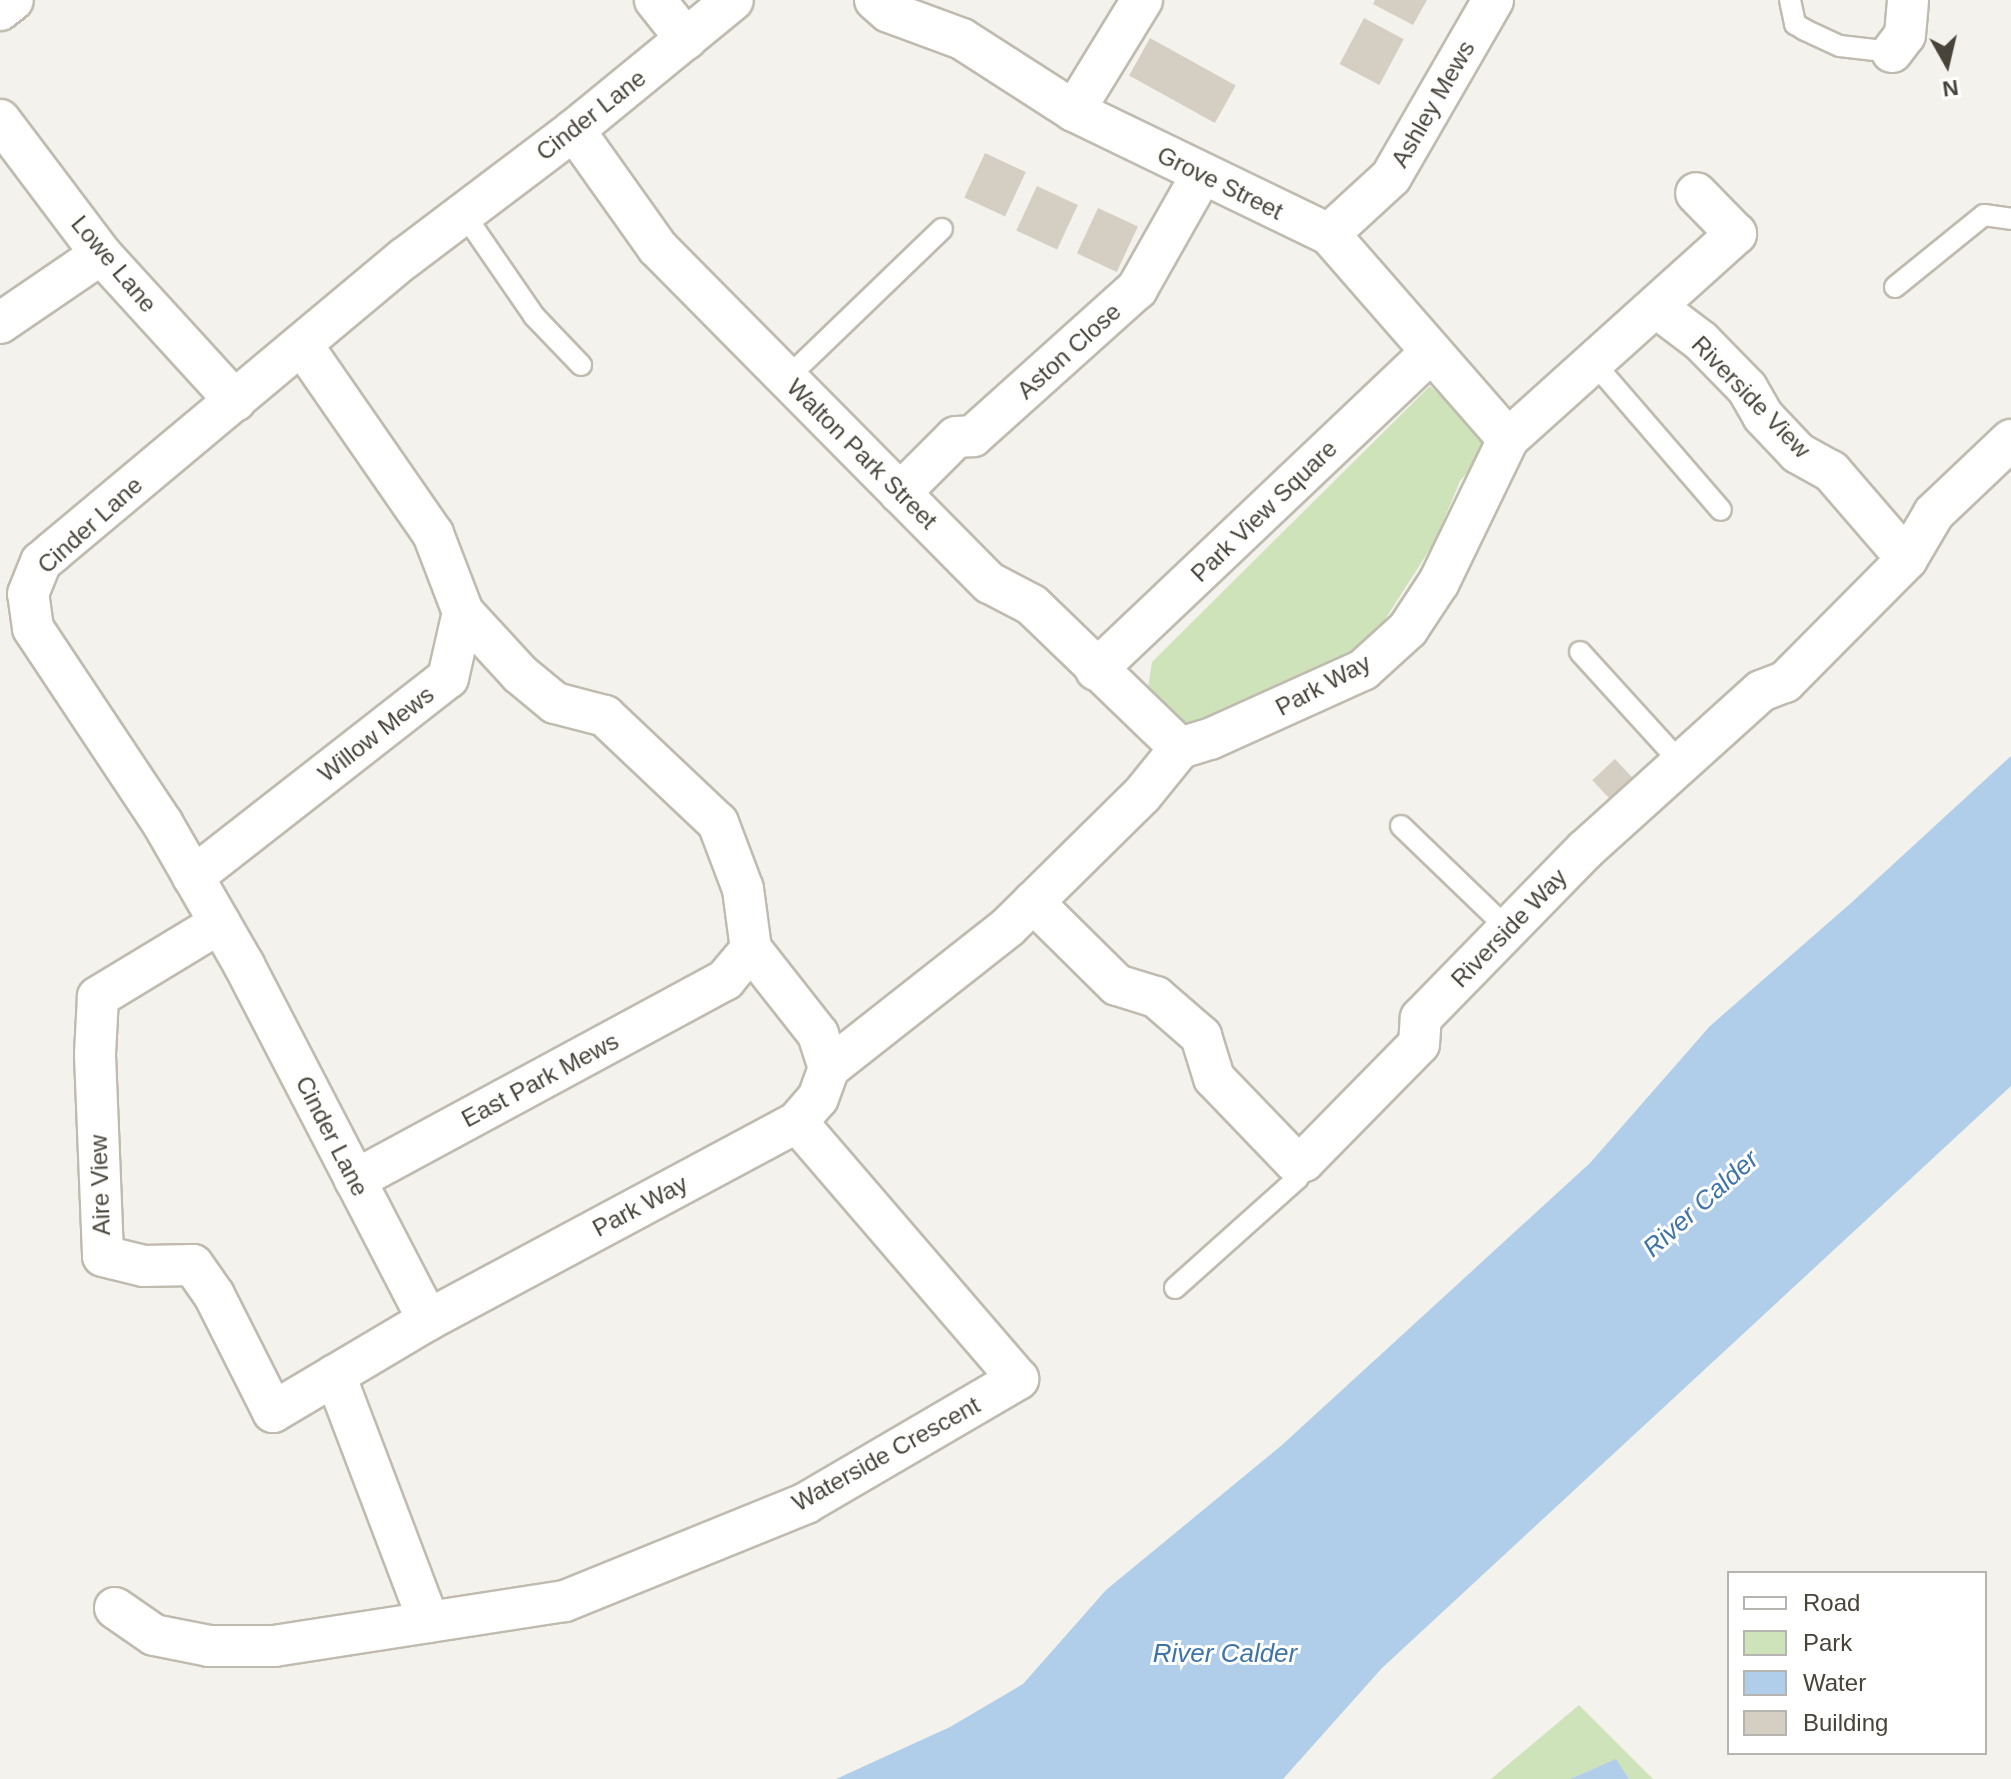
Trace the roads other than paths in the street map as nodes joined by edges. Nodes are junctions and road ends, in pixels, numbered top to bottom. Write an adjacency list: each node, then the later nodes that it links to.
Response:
1 (13, 0): 9 (street)
2 (655, 0): 10 (street)
3 (733, 0): 10 (street, Cinder Lane)
4 (875, 0): 12 (street, Grove Street)
5 (1142, 0): 12 (street)
6 (1493, 0): 20 (street, Ashley Mews)
7 (1790, 0): 11 (lane)
8 (1908, 0): 11 (street)
9 (0, 10)
10 (686, 39): 14 (street, Cinder Lane)
11 (1892, 52)
12 (1074, 111): 15 (street, Grove Street)
13 (0, 120): 21 (street, Lowe Lane)
14 (574, 130): 17 (street, Cinder Lane); 29 (street, Walton Park Street)
15 (1202, 174): 20 (street, Grove Street); 33 (street, Aston Close)
16 (1696, 193): 23 (street, Park Way)
17 (464, 214): 25 (street, Cinder Lane); 28 (lane)
18 (2011, 219): 22 (lane)
19 (942, 229): 29 (lane)
20 (1329, 234): 26 (street, Grove Street)
21 (101, 254): 24 (street); 30 (street, Lowe Lane)
22 (1895, 287)
23 (1656, 307): 27 (street, Park Way); 35 (street, Riverside View)
24 (0, 323)
25 (302, 345): 30 (street, Cinder Lane); 36 (street)
26 (1431, 352): 31 (street, Grove Street); 38 (street, Park View Square)
27 (1594, 363): 31 (street, Park Way); 34 (lane)
28 (581, 365)
29 (787, 378): 33 (street, Walton Park Street)
30 (235, 401): 42 (street, Cinder Lane)
31 (1508, 439): 39 (street, Park Way)
32 (2011, 440): 35 (street, Riverside Way)
33 (900, 493): 38 (street, Walton Park Street)
34 (1721, 510)
35 (1907, 559): 40 (street, Riverside Way)
36 (463, 612): 42 (street, Willow Mews); 46 (street)
37 (1580, 652): 40 (lane)
38 (1096, 670): 39 (street, Walton Park Street)
39 (1180, 748): 43 (street, Park Way)
40 (1681, 763): 45 (street, Riverside Way)
41 (1401, 826): 45 (lane)
42 (193, 877): 44 (street, Cinder Lane)
43 (1033, 902): 47 (street, Park Way); 49 (street)
44 (220, 923): 50 (street, Cinder Lane); 54 (street, Aire View)
45 (1508, 929): 49 (street, Riverside Way)
46 (751, 949): 47 (street); 50 (street, East Park Mews)
47 (829, 1068): 48 (street, Park Way)
48 (797, 1122): 52 (street, Park Way); 56 (street, Waterside Crescent)
49 (1304, 1161): 51 (lane)
50 (355, 1180): 52 (street, Cinder Lane)
51 (1175, 1288)
52 (428, 1320): 53 (street, Park Way)
53 (335, 1375): 54 (street, Park Way); 56 (street)
54 (273, 1412)
55 (115, 1608): 56 (street, Waterside Crescent)
56 (429, 1622)

